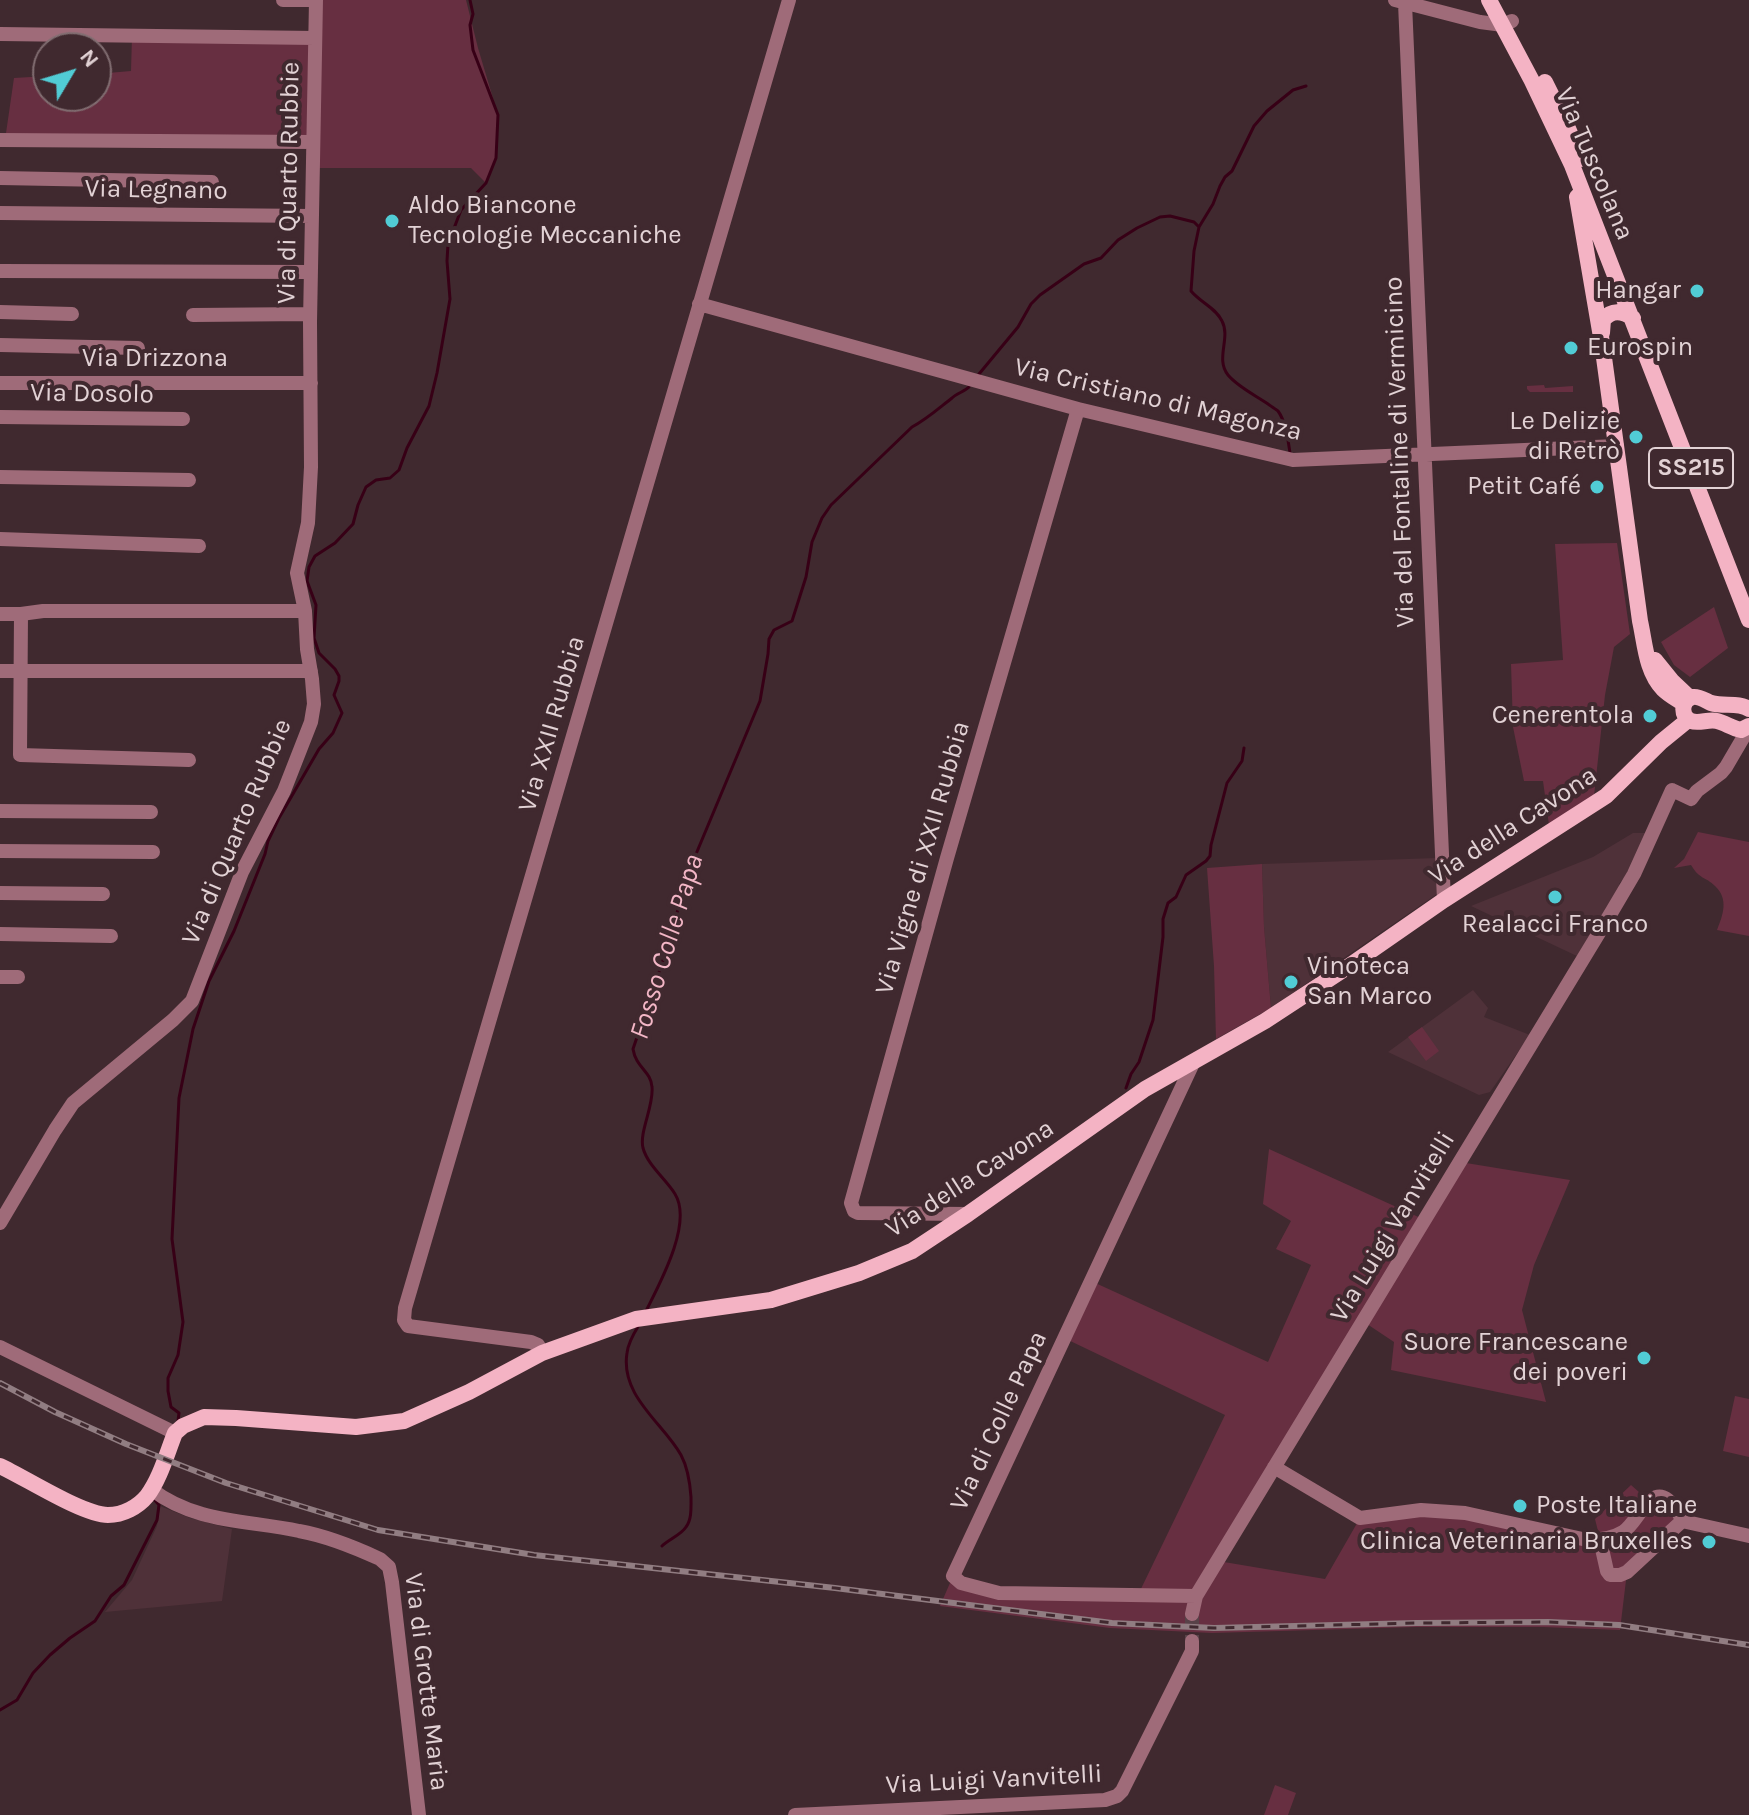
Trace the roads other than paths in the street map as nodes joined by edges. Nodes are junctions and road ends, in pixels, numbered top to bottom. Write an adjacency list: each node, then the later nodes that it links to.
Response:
1 (283, 0): 2 (street)
2 (316, 0): 9 (street, Via di Quarto Rubbie)
3 (789, 0): 19 (street, Via XXII Rubbia)
4 (1489, 0): 7 (main road, Via Tuscolana / SS215)
5 (1501, 0): 7 (main road, Via Tuscolana / SS215)
6 (1400, 1): 7 (street); 34 (street, Via del Fontaline di Vermicino)
7 (1508, 23): 12 (main road, Via Tuscolana / SS215); 39 (main road, Via Tuscolana / SS215)
8 (0, 34): 9 (street)
9 (315, 38): 11 (street, Via di Quarto Rubbie)
10 (0, 140): 11 (street)
11 (313, 142): 16 (street, Via di Quarto Rubbie)
12 (1573, 168): 24 (main road, Via Tuscolana / SS215); 25 (main road)
13 (0, 178): 14 (street)
14 (212, 182)
15 (0, 213): 16 (street, Via Legnano)
16 (312, 216): 18 (street, Via di Quarto Rubbie)
17 (0, 271): 18 (street)
18 (311, 272): 22 (street, Via di Quarto Rubbie)
19 (699, 304): 30 (street, Via Cristiano di Magonza); 66 (street, Via XXII Rubbia)
20 (0, 312): 21 (street)
21 (72, 314)
22 (310, 314): 23 (street); 29 (street, Via di Quarto Rubbie)
23 (193, 315)
24 (1633, 318): 25 (main road); 43 (main road, Via Tuscolana / SS215)
25 (1602, 343): 33 (main road)
26 (0, 345): 27 (street)
27 (138, 348)
28 (0, 383): 29 (street, Via Drizzona)
29 (311, 383): 40 (street, Via di Quarto Rubbie)
30 (1078, 409): 34 (street, Via Cristiano di Magonza); 63 (street, Via Vigne di XXII Rubbia)
31 (0, 417): 32 (street, Via Dosolo)
32 (183, 419)
33 (1617, 446): 34 (street, Via Cristiano di Magonza); 47 (main road)
34 (1424, 455): 57 (street, Via del Fontaline di Vermicino)
35 (0, 477): 36 (street)
36 (189, 480)
37 (0, 539): 38 (street)
38 (199, 546)
39 (1749, 589)
40 (305, 611): 42 (street); 45 (street, Via di Quarto Rubbie)
41 (0, 614): 42 (street)
42 (21, 614): 46 (street)
43 (1749, 620)
44 (0, 671): 46 (street)
45 (311, 671): 46 (street); 64 (street, Via di Quarto Rubbie)
46 (20, 672): 50 (street)
47 (1687, 707): 48 (main road); 49 (main road); 57 (main road, Via della Cavona)
48 (1749, 709)
49 (1741, 727): 69 (street, Via Luigi Vanvitelli)
50 (189, 760)
51 (0, 811): 52 (street)
52 (151, 812)
53 (0, 851): 54 (street)
54 (153, 852)
55 (0, 893): 56 (street)
56 (103, 894)
57 (1444, 900): 62 (main road, Via della Cavona)
58 (0, 934): 59 (street)
59 (111, 936)
60 (0, 977): 61 (street)
61 (18, 977)
62 (1194, 1061): 63 (main road, Via della Cavona); 74 (street, Via di Colle Papa)
63 (968, 1214): 66 (main road, Via della Cavona)
64 (0, 1223)
65 (0, 1347): 67 (street)
66 (542, 1353): 67 (main road, Via della Cavona)
67 (175, 1433): 70 (main road)
68 (0, 1466): 70 (main road)
69 (1274, 1467): 73 (street); 74 (street, Via Luigi Vanvitelli)
70 (151, 1489): 77 (street, Via di Grotte Maria)
71 (1682, 1521): 72 (street); 73 (street); 73 (street)
72 (1749, 1536)
73 (1600, 1540)
74 (1196, 1596): 75 (street, Via Luigi Vanvitelli)
75 (1192, 1614)
76 (1192, 1641): 78 (street, Via Luigi Vanvitelli)
77 (419, 1815)
78 (795, 1815)

